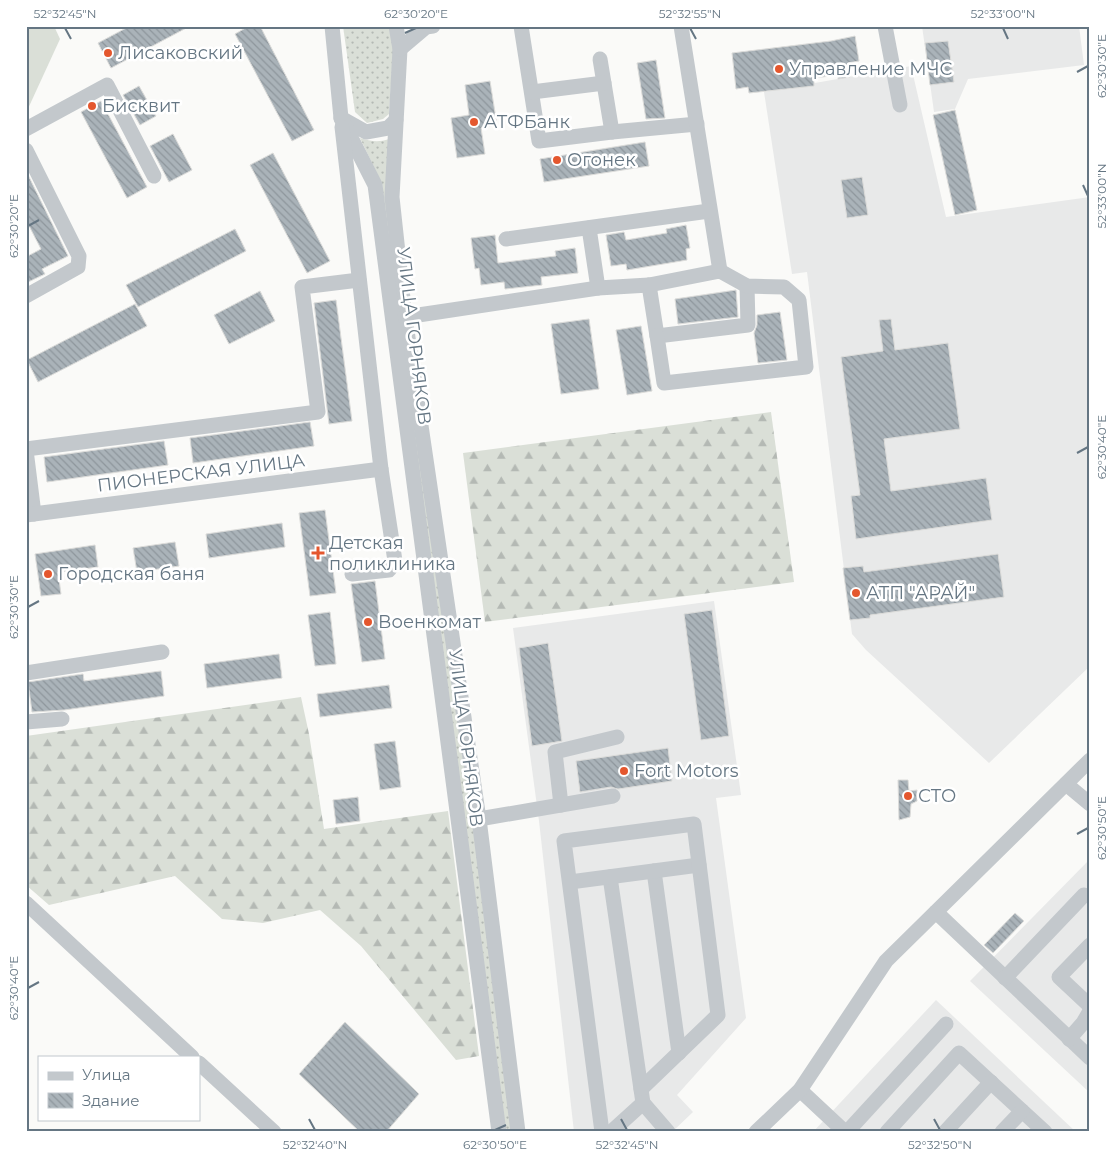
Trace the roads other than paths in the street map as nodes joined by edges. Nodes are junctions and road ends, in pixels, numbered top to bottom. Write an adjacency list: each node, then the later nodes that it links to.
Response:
1 (332, 26): 12 (street, УЛИЦА ГОРНЯКОВ)
2 (396, 26): 7 (street, УЛИЦА ГОРНЯКОВ)
3 (521, 26): 10 (street)
4 (681, 26): 14 (street)
5 (885, 26): 11 (street)
6 (428, 27): 7 (street)
7 (400, 49): 13 (street, УЛИЦА ГОРНЯКОВ)
8 (600, 59): 9 (street)
9 (604, 83): 10 (street); 16 (street)
10 (532, 92): 16 (street)
11 (900, 105)
12 (340, 118): 13 (street); 23 (street, УЛИЦА ГОРНЯКОВ); 67 (street, УЛИЦА ГОРНЯКОВ)
13 (396, 120): 28 (street, УЛИЦА ГОРНЯКОВ)
14 (697, 124): 16 (street); 19 (street)
15 (26, 129): 18 (street)
16 (612, 132)
17 (26, 150): 27 (street)
18 (154, 176)
19 (709, 212): 20 (street); 22 (street)
20 (589, 228): 21 (street); 26 (street)
21 (506, 239)
22 (720, 270): 24 (street); 25 (street)
23 (359, 280): 30 (street); 31 (street, УЛИЦА ГОРНЯКОВ)
24 (650, 284): 26 (street); 29 (street)
25 (747, 286): 29 (street); 29 (street)
26 (598, 288): 28 (street)
27 (26, 296)
28 (405, 318): 44 (street, УЛИЦА ГОРНЯКОВ)
29 (656, 336)
30 (26, 449): 32 (street)
31 (381, 469): 32 (street, ПИОНЕРСКАЯ УЛИЦА); 33 (street, УЛИЦА ГОРНЯКОВ)
32 (30, 514)
33 (352, 574)
34 (162, 652): 35 (street)
35 (26, 673)
36 (62, 719): 37 (street)
37 (26, 722)
38 (617, 737): 43 (street)
39 (1090, 760): 40 (street)
40 (1066, 784): 42 (street); 51 (street)
41 (614, 796): 43 (street)
42 (1090, 804)
43 (561, 805): 44 (street)
44 (479, 820): 68 (street, УЛИЦА ГОРНЯКОВ)
45 (699, 865): 46 (street); 48 (street); 58 (street)
46 (654, 871): 47 (street); 58 (street)
47 (610, 877): 48 (street); 64 (street)
48 (570, 882): 69 (street)
49 (1084, 895): 53 (street)
50 (26, 904): 59 (street)
51 (936, 912): 53 (street); 63 (street)
52 (1090, 945): 54 (street)
53 (1005, 978): 57 (street)
54 (1090, 1006)
55 (1090, 1012): 57 (street)
56 (946, 1024): 73 (street)
57 (1069, 1039): 60 (street)
58 (679, 1052): 64 (street)
59 (191, 1056)
60 (1090, 1058)
61 (200, 1064): 66 (street)
62 (991, 1082): 65 (street); 74 (street); 75 (street)
63 (800, 1090): 72 (street); 73 (street)
64 (642, 1096): 70 (street); 71 (street)
65 (1022, 1111): 76 (street); 77 (street)
66 (274, 1132)
67 (499, 1132)
68 (518, 1132)
69 (602, 1132)
70 (610, 1132)
71 (668, 1132)
72 (756, 1132)
73 (846, 1132)
74 (887, 1132)
75 (945, 1132)
76 (1002, 1132)
77 (1045, 1132)

